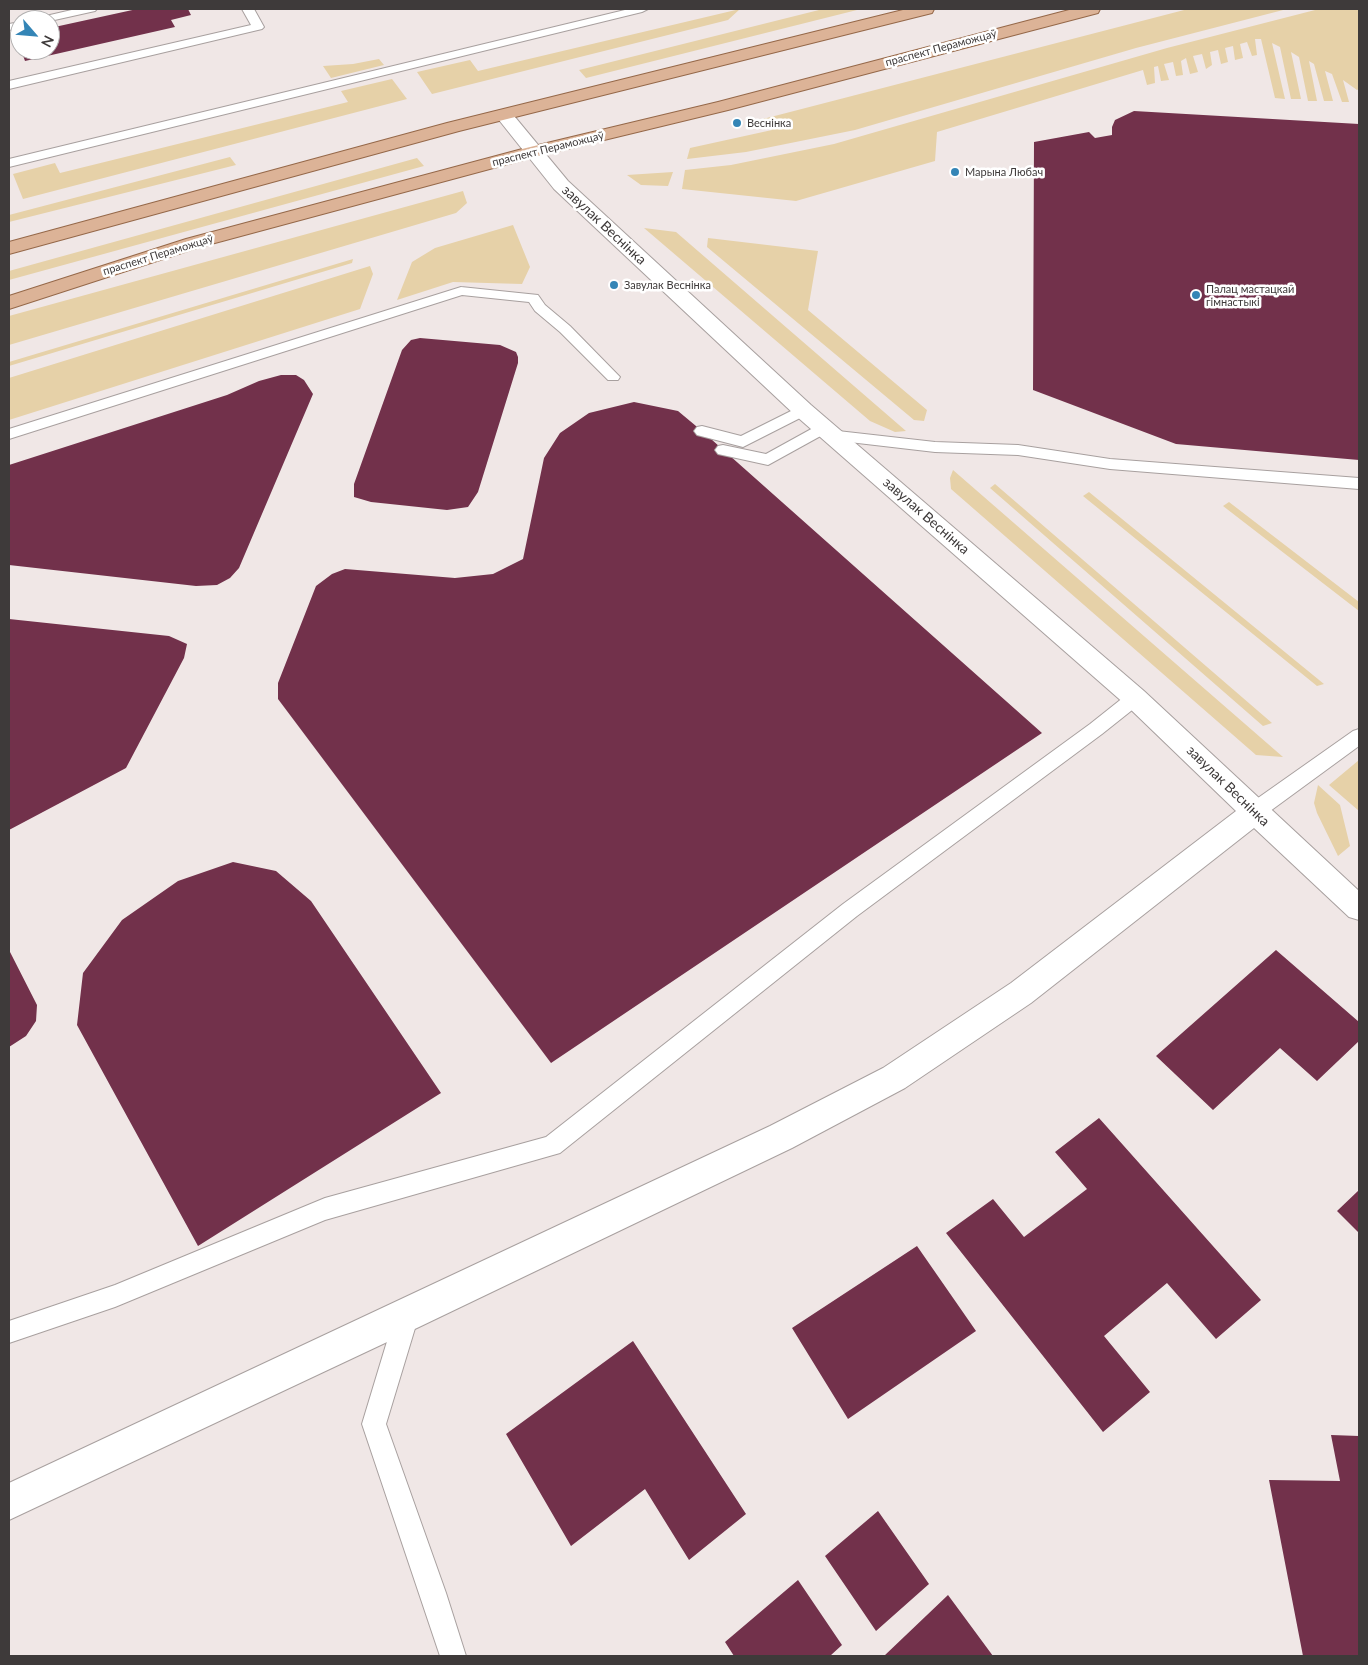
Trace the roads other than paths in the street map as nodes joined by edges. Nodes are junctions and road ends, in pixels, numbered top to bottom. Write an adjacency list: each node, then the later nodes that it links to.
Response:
1 (91, 9): 6 (lane)
2 (248, 9): 7 (lane)
3 (642, 9): 10 (lane)
4 (926, 9): 8 (main road)
5 (1092, 9): 9 (main road, праспект Пераможцаў)
6 (60, 16)
7 (9, 85)
8 (504, 115): 9 (street, завулак Веснінка); 11 (main road)
9 (533, 152): 12 (main road, праспект Пераможцаў); 14 (street, завулак Веснінка)
10 (9, 163)
11 (9, 248)
12 (9, 303)
13 (613, 377): 17 (lane)
14 (803, 410): 15 (lane); 16 (street, завулак Веснінка)
15 (702, 431)
16 (828, 431): 18 (lane); 19 (lane); 20 (street, завулак Веснінка)
17 (9, 434)
18 (723, 450)
19 (1359, 484)
20 (1135, 698): 22 (street, завулак Веснінка); 25 (lane)
21 (1359, 736): 22 (lane)
22 (1255, 811): 23 (street, завулак Веснінка); 24 (street)
23 (1359, 908)
24 (407, 1315): 26 (street); 27 (lane)
25 (9, 1332)
26 (9, 1502)
27 (453, 1656)

